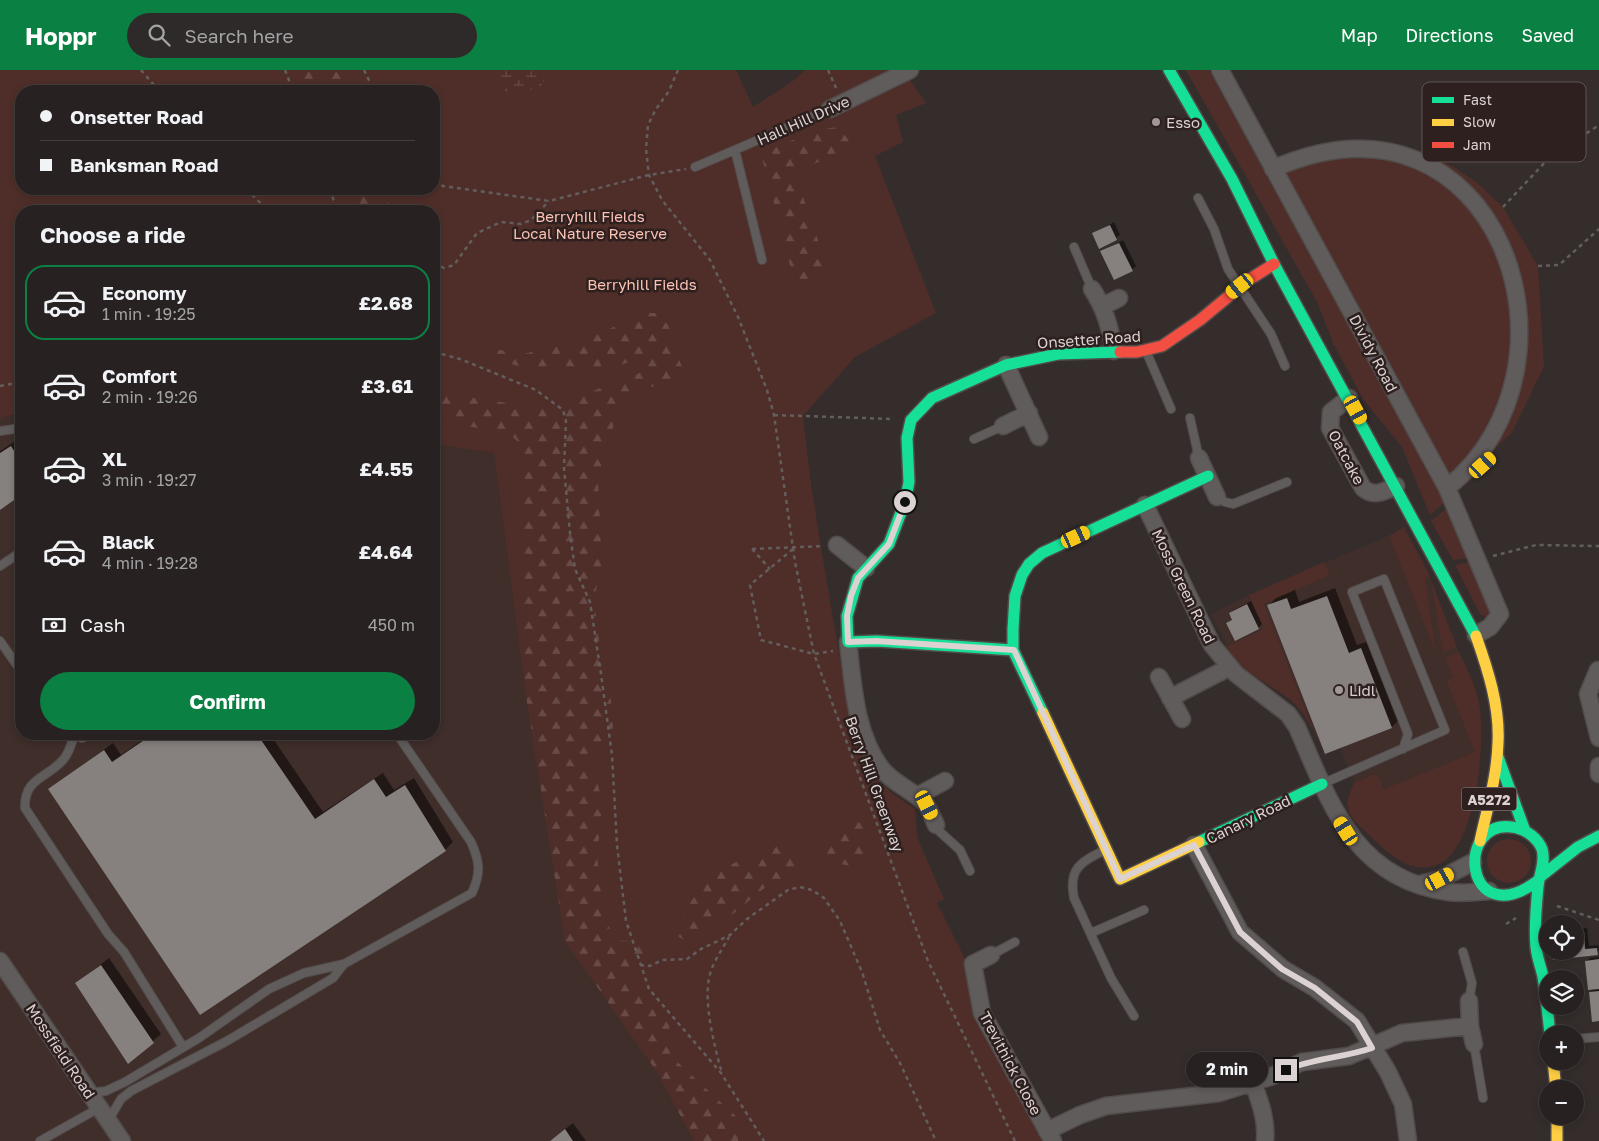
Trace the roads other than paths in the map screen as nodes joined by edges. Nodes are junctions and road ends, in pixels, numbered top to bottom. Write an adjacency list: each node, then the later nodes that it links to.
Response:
1 (910, 70): 4 (street, Hall Hill Drive)
2 (1169, 70): 14 (street, A5272)
3 (1220, 70): 9 (street, Dividy Road)
4 (836, 106): 5 (lane, Hall Hill Drive)
5 (735, 150): 8 (lane, Hall Hill Drive); 13 (lane)
6 (1422, 155): 9 (street)
7 (1444, 162): 10 (street)
8 (695, 168)
9 (1273, 169): 37 (street, Dividy Road)
10 (1482, 187)
11 (1198, 198): 15 (lane)
12 (1074, 247): 16 (lane)
13 (762, 260)
14 (1274, 264): 15 (street, Onsetter Road); 23 (street, A5272)
15 (1240, 286): 19 (street, Onsetter Road); 22 (lane)
16 (1092, 289): 18 (street)
17 (1119, 298): 18 (street)
18 (1103, 306): 20 (street)
19 (1145, 350): 20 (street, Onsetter Road); 24 (lane)
20 (1114, 351): 21 (street, Onsetter Road)
21 (1006, 365): 25 (street); 43 (street, Onsetter Road)
22 (1285, 366)
23 (1349, 398): 36 (street, A5272); 36 (street, Oatcake)
24 (1171, 409)
25 (1029, 413): 27 (street); 30 (street)
26 (1190, 418): 33 (lane)
27 (1003, 426): 31 (lane)
28 (15, 429): 29 (lane)
29 (0, 432)
30 (1039, 437)
31 (974, 439)
32 (1506, 440): 37 (street)
33 (1200, 458): 34 (street)
34 (1208, 476): 38 (street); 39 (street, Canary Road)
35 (1287, 482): 38 (lane)
36 (1396, 486): 44 (street, A5272)
37 (1447, 488): 44 (street, Dividy Road)
38 (1217, 497)
39 (1145, 505): 47 (street, Canary Road); 49 (street, Moss Green Road)
40 (838, 545): 43 (street)
41 (15, 556): 42 (lane)
42 (0, 566)
43 (866, 568): 46 (street)
44 (1476, 635): 58 (street, A5272)
45 (0, 642): 48 (lane)
46 (848, 642): 47 (street); 63 (street)
47 (1014, 650): 71 (street, Canary Road)
48 (15, 663)
49 (1230, 667): 52 (street); 62 (street, Moss Green Road)
50 (1598, 670): 54 (street)
51 (1159, 677): 52 (street)
52 (1170, 698): 53 (street)
53 (1182, 719)
54 (1599, 738)
55 (71, 740): 93 (lane)
56 (401, 740): 85 (lane)
57 (1403, 749): 57 (lane); 62 (lane)
58 (1498, 757): 65 (street, A5272); 67 (street, A5272)
59 (1599, 766): 60 (street)
60 (1599, 774)
61 (945, 781): 63 (street)
62 (1322, 784): 68 (street, Canary Road); 75 (street, Moss Green Road)
63 (916, 796): 64 (street)
64 (936, 825): 73 (lane)
65 (1525, 831): 67 (street, A5272); 69 (street, A5272)
66 (1599, 836): 70 (street)
67 (1480, 841): 72 (street, A5272)
68 (1194, 845): 71 (street, Canary Road); 94 (street)
69 (1549, 845): 70 (street); 74 (street)
70 (1578, 846): 74 (street)
71 (1106, 849): 79 (lane)
72 (1473, 862): 75 (street); 76 (street)
73 (970, 872)
74 (1539, 879): 76 (street); 81 (street)
75 (1416, 885): 76 (street, Moss Green Road)
76 (1500, 897)
77 (1144, 910): 79 (lane)
78 (1522, 924): 81 (street)
79 (1091, 933): 87 (lane)
80 (1015, 942): 83 (lane)
81 (1536, 945): 88 (street)
82 (1463, 952): 86 (lane)
83 (991, 955): 100 (street, Trevithick Close)
84 (0, 961): 96 (street, Mossfield Road)
85 (344, 964): 93 (lane); 98 (lane)
86 (1469, 1001): 89 (street)
87 (1134, 1016)
88 (1549, 1025)
89 (1470, 1026): 92 (street); 94 (street)
90 (1599, 1037): 91 (lane)
91 (1584, 1039)
92 (1474, 1044): 97 (lane)
93 (183, 1047): 96 (lane)
94 (1372, 1048): 95 (street); 104 (street)
95 (1253, 1082): 100 (street); 103 (street)
96 (89, 1093): 98 (street, Mossfield Road)
97 (1483, 1098)
98 (104, 1114): 101 (lane); 102 (street, Mossfield Road)
99 (1557, 1125): 105 (street)
100 (1050, 1136)
101 (40, 1141)
102 (122, 1141)
103 (1265, 1141)
104 (1408, 1141)
105 (1557, 1141)

